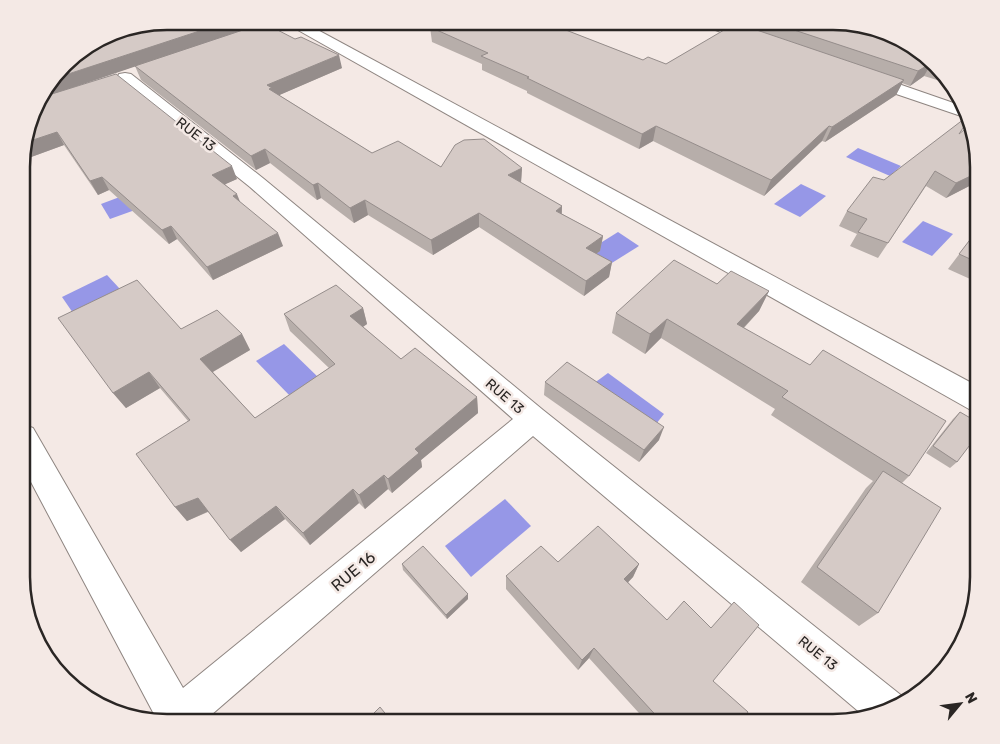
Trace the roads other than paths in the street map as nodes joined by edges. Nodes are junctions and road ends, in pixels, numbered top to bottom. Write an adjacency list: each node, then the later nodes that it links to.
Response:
1 (298, 30): 7 (street)
2 (727, 30): 3 (street)
3 (779, 48)
4 (845, 71): 6 (street)
5 (125, 78): 8 (street, RUE 13)
6 (958, 110)
7 (970, 397)
8 (533, 419): 10 (street, RUE 13); 12 (street, RUE 16)
9 (30, 452): 11 (street)
10 (882, 705)
11 (172, 714)
12 (182, 714)

